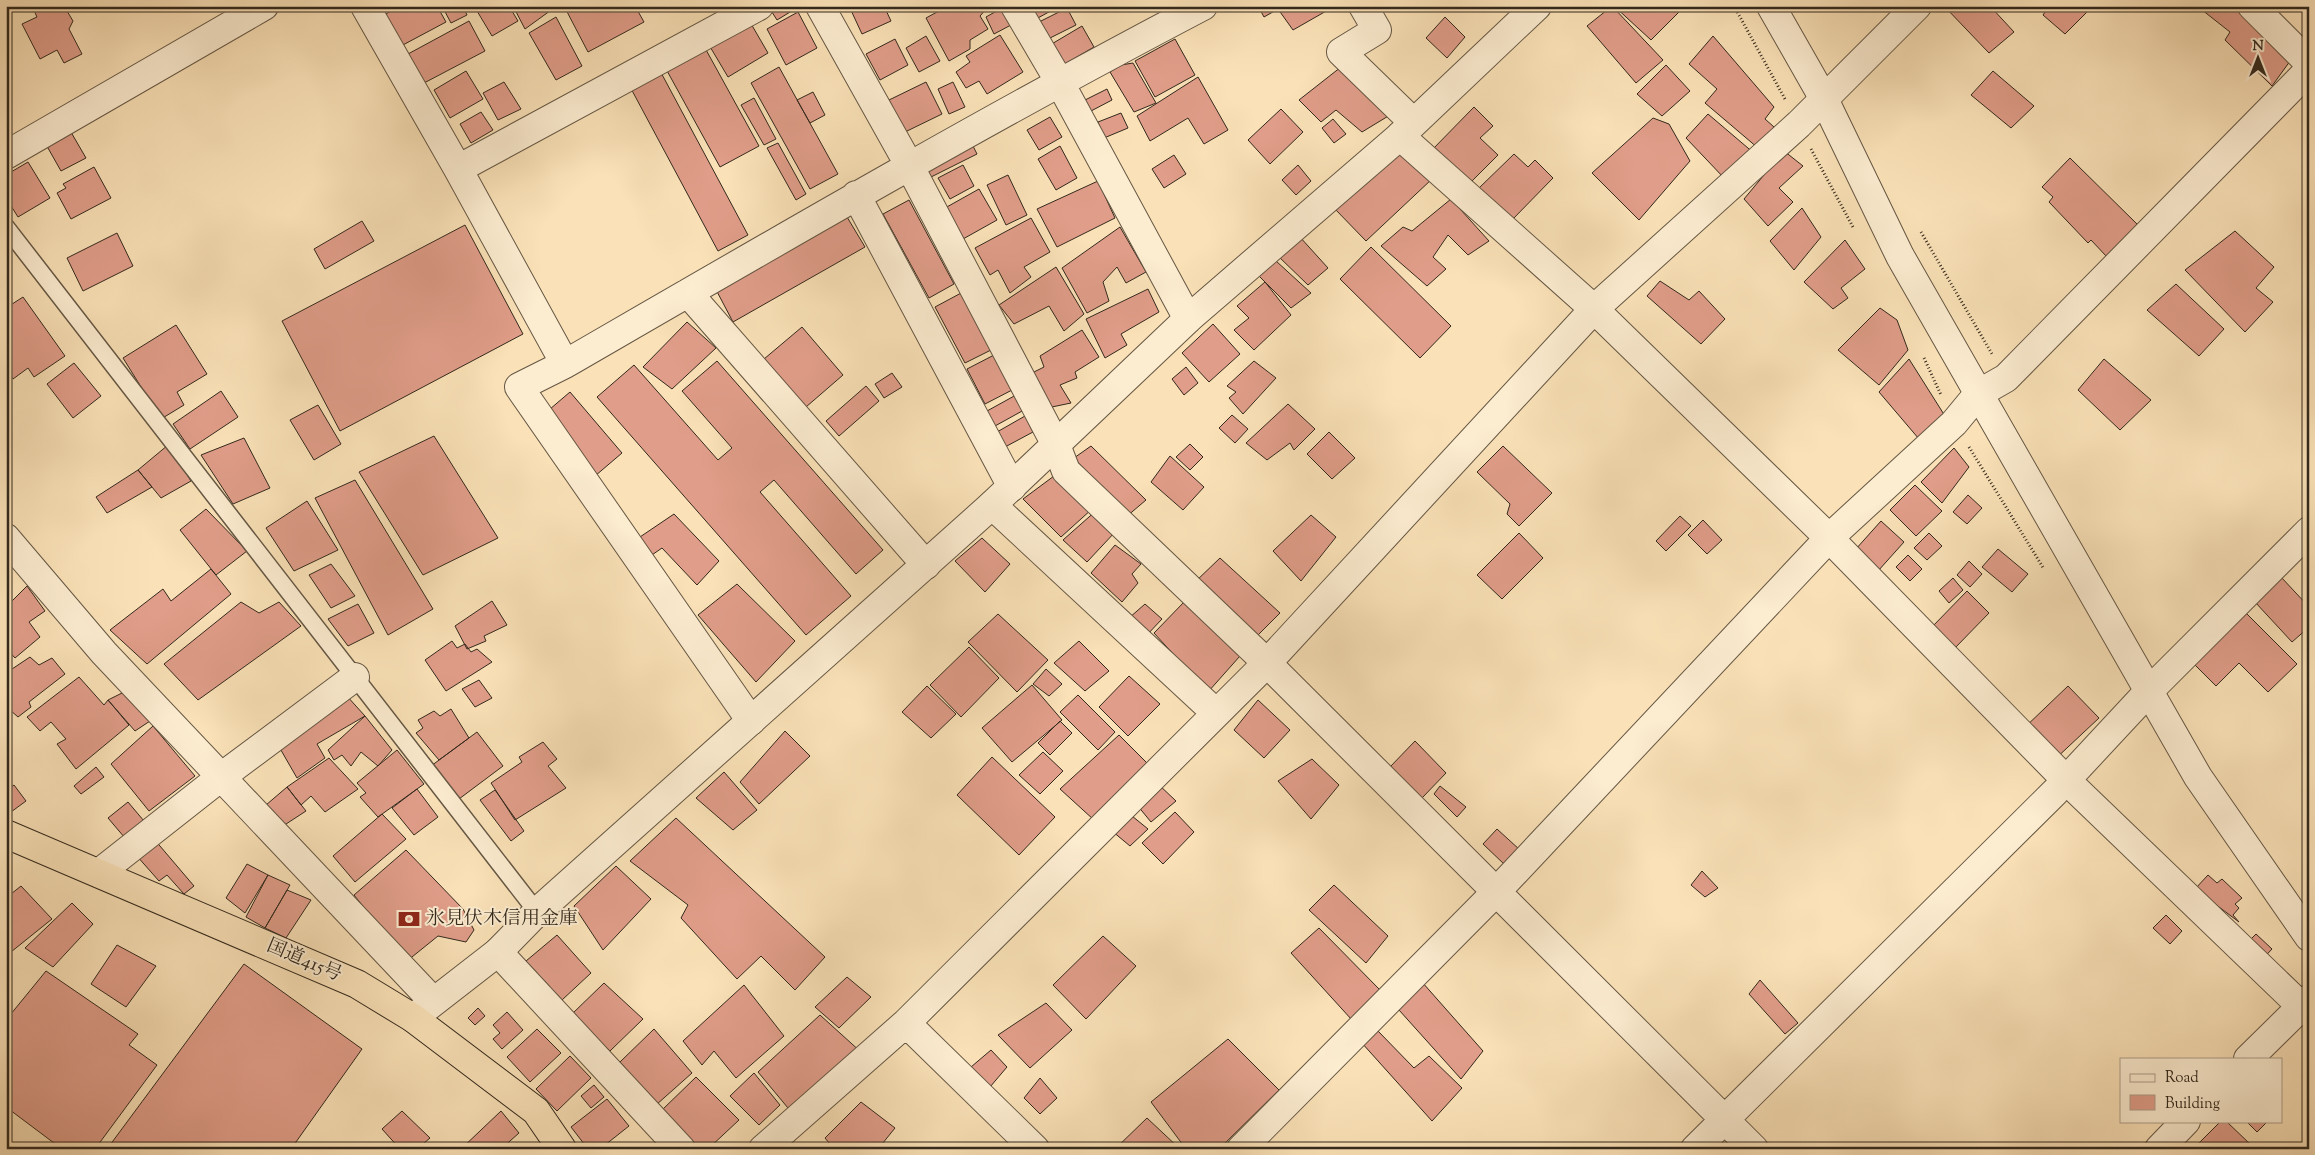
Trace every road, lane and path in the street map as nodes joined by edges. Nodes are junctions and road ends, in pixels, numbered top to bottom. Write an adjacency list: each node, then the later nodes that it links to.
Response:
1 (264, 6): 17 (street)
2 (365, 6): 19 (street)
3 (759, 6): 19 (street)
4 (820, 6): 18 (street)
5 (1015, 6): 14 (street)
6 (1203, 6): 14 (street)
7 (1363, 6): 16 (street)
8 (1537, 6): 16 (street)
9 (1771, 6): 15 (street)
10 (1916, 6): 15 (street)
11 (2252, 6): 12 (street)
12 (2309, 63)
13 (2309, 70): 27 (street)
14 (1059, 81): 18 (street); 25 (street)
15 (1824, 99): 24 (street); 28 (street)
16 (1407, 129): 24 (street); 25 (street)
17 (6, 155)
18 (909, 164): 20 (street); 29 (street)
19 (458, 169): 26 (street)
20 (856, 195): 23 (street); 30 (street)
21 (1917, 225): 27 (path)
22 (6, 227): 37 (lane)
23 (688, 293): 26 (street); 35 (street)
24 (1594, 309): 34 (street); 36 (street)
25 (1188, 319): 29 (street)
26 (565, 364): 40 (street)
27 (2006, 378): 28 (street)
28 (1978, 394): 34 (street); 38 (street)
29 (1056, 445): 30 (street); 36 (street)
30 (1012, 487): 31 (street)
31 (992, 505): 35 (street); 39 (street)
32 (2309, 531): 38 (street)
33 (6, 538): 41 (street)
34 (1829, 538): 42 (street); 45 (street)
35 (926, 565): 40 (street)
36 (1266, 663): 39 (street); 45 (street)
37 (355, 677): 41 (street); 46 (lane)
38 (2149, 691): 42 (street); 47 (street)
39 (1216, 713): 51 (street)
40 (751, 721): 46 (street)
41 (221, 777): 44 (street); 50 (street)
42 (2066, 780): 49 (street); 53 (street)
43 (6, 834): 44 (highway, 国道415号)
44 (98, 873): 50 (highway, 国道415号)
45 (1496, 892): 53 (street); 59 (street)
46 (537, 912): 48 (street)
47 (2309, 937)
48 (498, 952): 50 (street); 57 (street)
49 (2306, 1006): 52 (street)
50 (423, 1009): 56 (highway, 国道415号)
51 (906, 1024): 55 (street); 58 (street)
52 (2249, 1058)
53 (1724, 1119): 60 (street); 61 (street)
54 (2185, 1122): 62 (street)
55 (777, 1144)
56 (557, 1147)
57 (681, 1149)
58 (1035, 1149)
59 (1241, 1149)
60 (1695, 1149)
61 (1754, 1149)
62 (2159, 1149)

